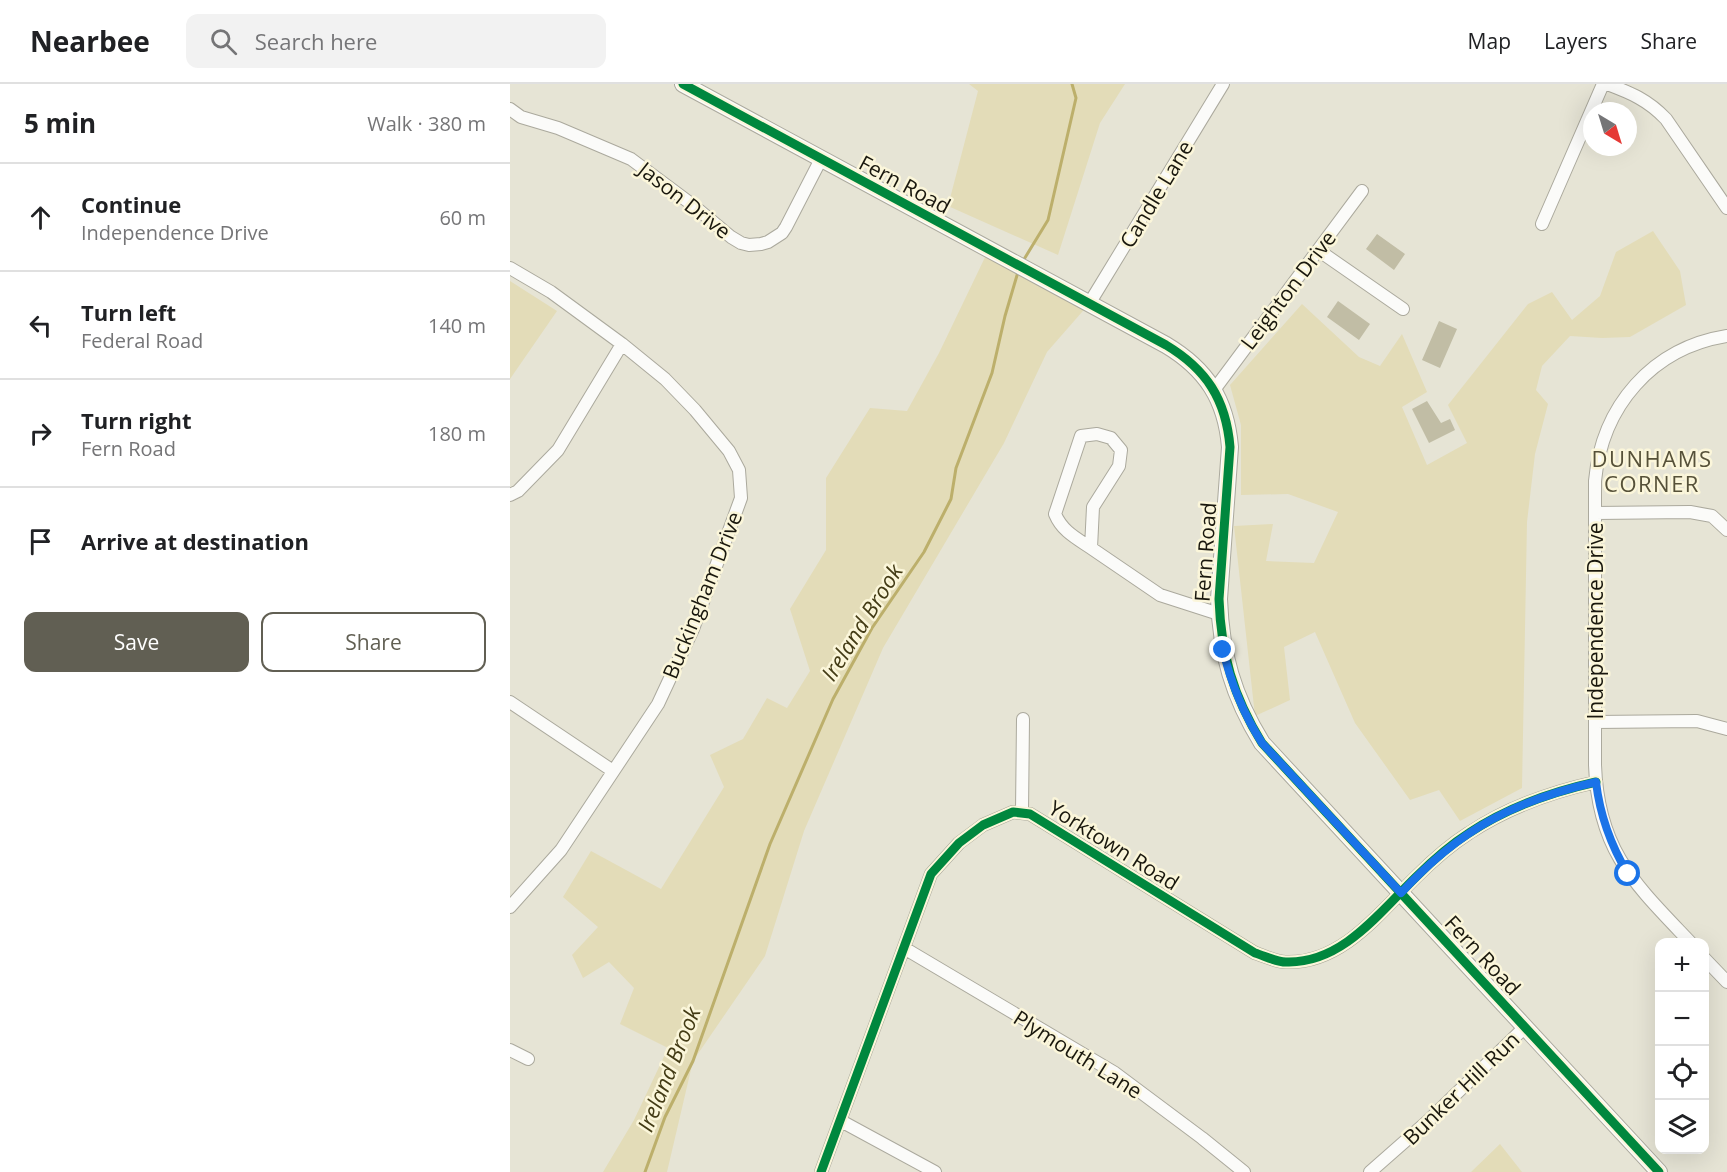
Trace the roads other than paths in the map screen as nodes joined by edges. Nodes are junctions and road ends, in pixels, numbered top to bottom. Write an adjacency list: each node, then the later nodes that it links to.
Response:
1 (682, 84): 5 (street, Fern Road)
2 (1223, 84): 11 (street, Candle Lane)
3 (1605, 84): 7 (street); 8 (street)
4 (510, 109): 5 (street, Jason Drive)
5 (821, 159): 11 (street, Fern Road)
6 (1362, 191): 9 (street, Leighton Drive)
7 (1727, 208)
8 (1542, 224)
9 (1318, 250): 12 (street); 15 (street, Leighton Drive)
10 (510, 268): 14 (street, Buckingham Drive)
11 (1089, 304): 15 (street, Fern Road)
12 (1403, 309)
13 (1727, 336): 17 (street, Independence Drive)
14 (622, 344): 16 (street); 25 (street, Buckingham Drive)
15 (1214, 390): 20 (street, Fern Road)
16 (510, 495)
17 (1595, 513): 18 (street); 23 (street, Independence Drive)
18 (1727, 530)
19 (1091, 548): 19 (street); 20 (street)
20 (1220, 614): 28 (street, Fern Road)
21 (510, 702): 25 (street)
22 (1023, 719): 27 (street)
23 (1595, 722): 24 (street); 26 (street, Independence Drive)
24 (1727, 729)
25 (613, 771): 29 (street, Buckingham Drive)
26 (1596, 782): 28 (street, Yorktown Road); 30 (street, Independence Drive)
27 (1022, 812): 28 (street, Yorktown Road); 31 (street, Yorktown Road)
28 (1401, 893): 34 (street, Fern Road)
29 (510, 907)
30 (1686, 938)
31 (904, 948): 37 (street, Yorktown Road); 40 (street, Plymouth Lane)
32 (1709, 963): 33 (street)
33 (1727, 982)
34 (1525, 1027): 41 (street, Bunker Hill Run); 42 (street, Fern Road)
35 (510, 1050): 36 (street)
36 (528, 1059)
37 (841, 1121): 38 (street, Yorktown Road); 39 (street)
38 (821, 1172)
39 (935, 1172)
40 (1244, 1172)
41 (1370, 1172)
42 (1659, 1172)

